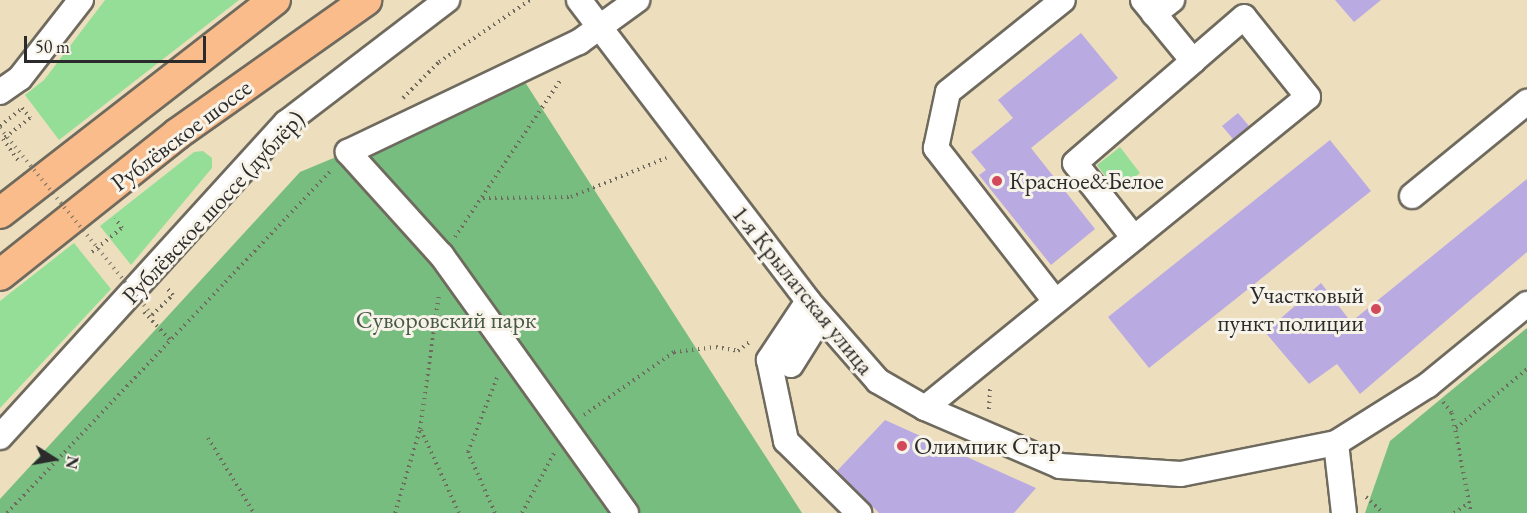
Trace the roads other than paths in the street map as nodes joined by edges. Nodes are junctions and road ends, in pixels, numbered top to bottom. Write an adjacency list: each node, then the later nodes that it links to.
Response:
1 (81, 0): 11 (street)
2 (275, 0): 14 (main road, Рублёвское шоссе)
3 (366, 0): 16 (main road, Рублёвское шоссе)
4 (447, 0): 22 (street, Рублёвское шоссе (дублёр))
5 (579, 0): 9 (street, 1-я Крылатская улица)
6 (637, 0): 9 (street)
7 (1063, 0): 17 (street)
8 (1156, 5): 10 (street)
9 (597, 29): 19 (street, 1-я Крылатская улица); 24 (street)
10 (1193, 61): 15 (street); 15 (street)
11 (0, 92)
12 (1527, 102): 13 (street)
13 (1412, 196)
14 (0, 213)
15 (1134, 238): 17 (street)
16 (0, 275)
17 (1055, 301): 21 (street)
18 (1527, 304): 23 (street, 1-я Крылатская улица)
19 (814, 309): 20 (street); 21 (street, 1-я Крылатская улица); 25 (street)
20 (791, 365)
21 (925, 408): 23 (street, 1-я Крылатская улица)
22 (0, 437)
23 (1336, 444): 26 (street)
24 (626, 513)
25 (859, 513)
26 (1344, 513)

